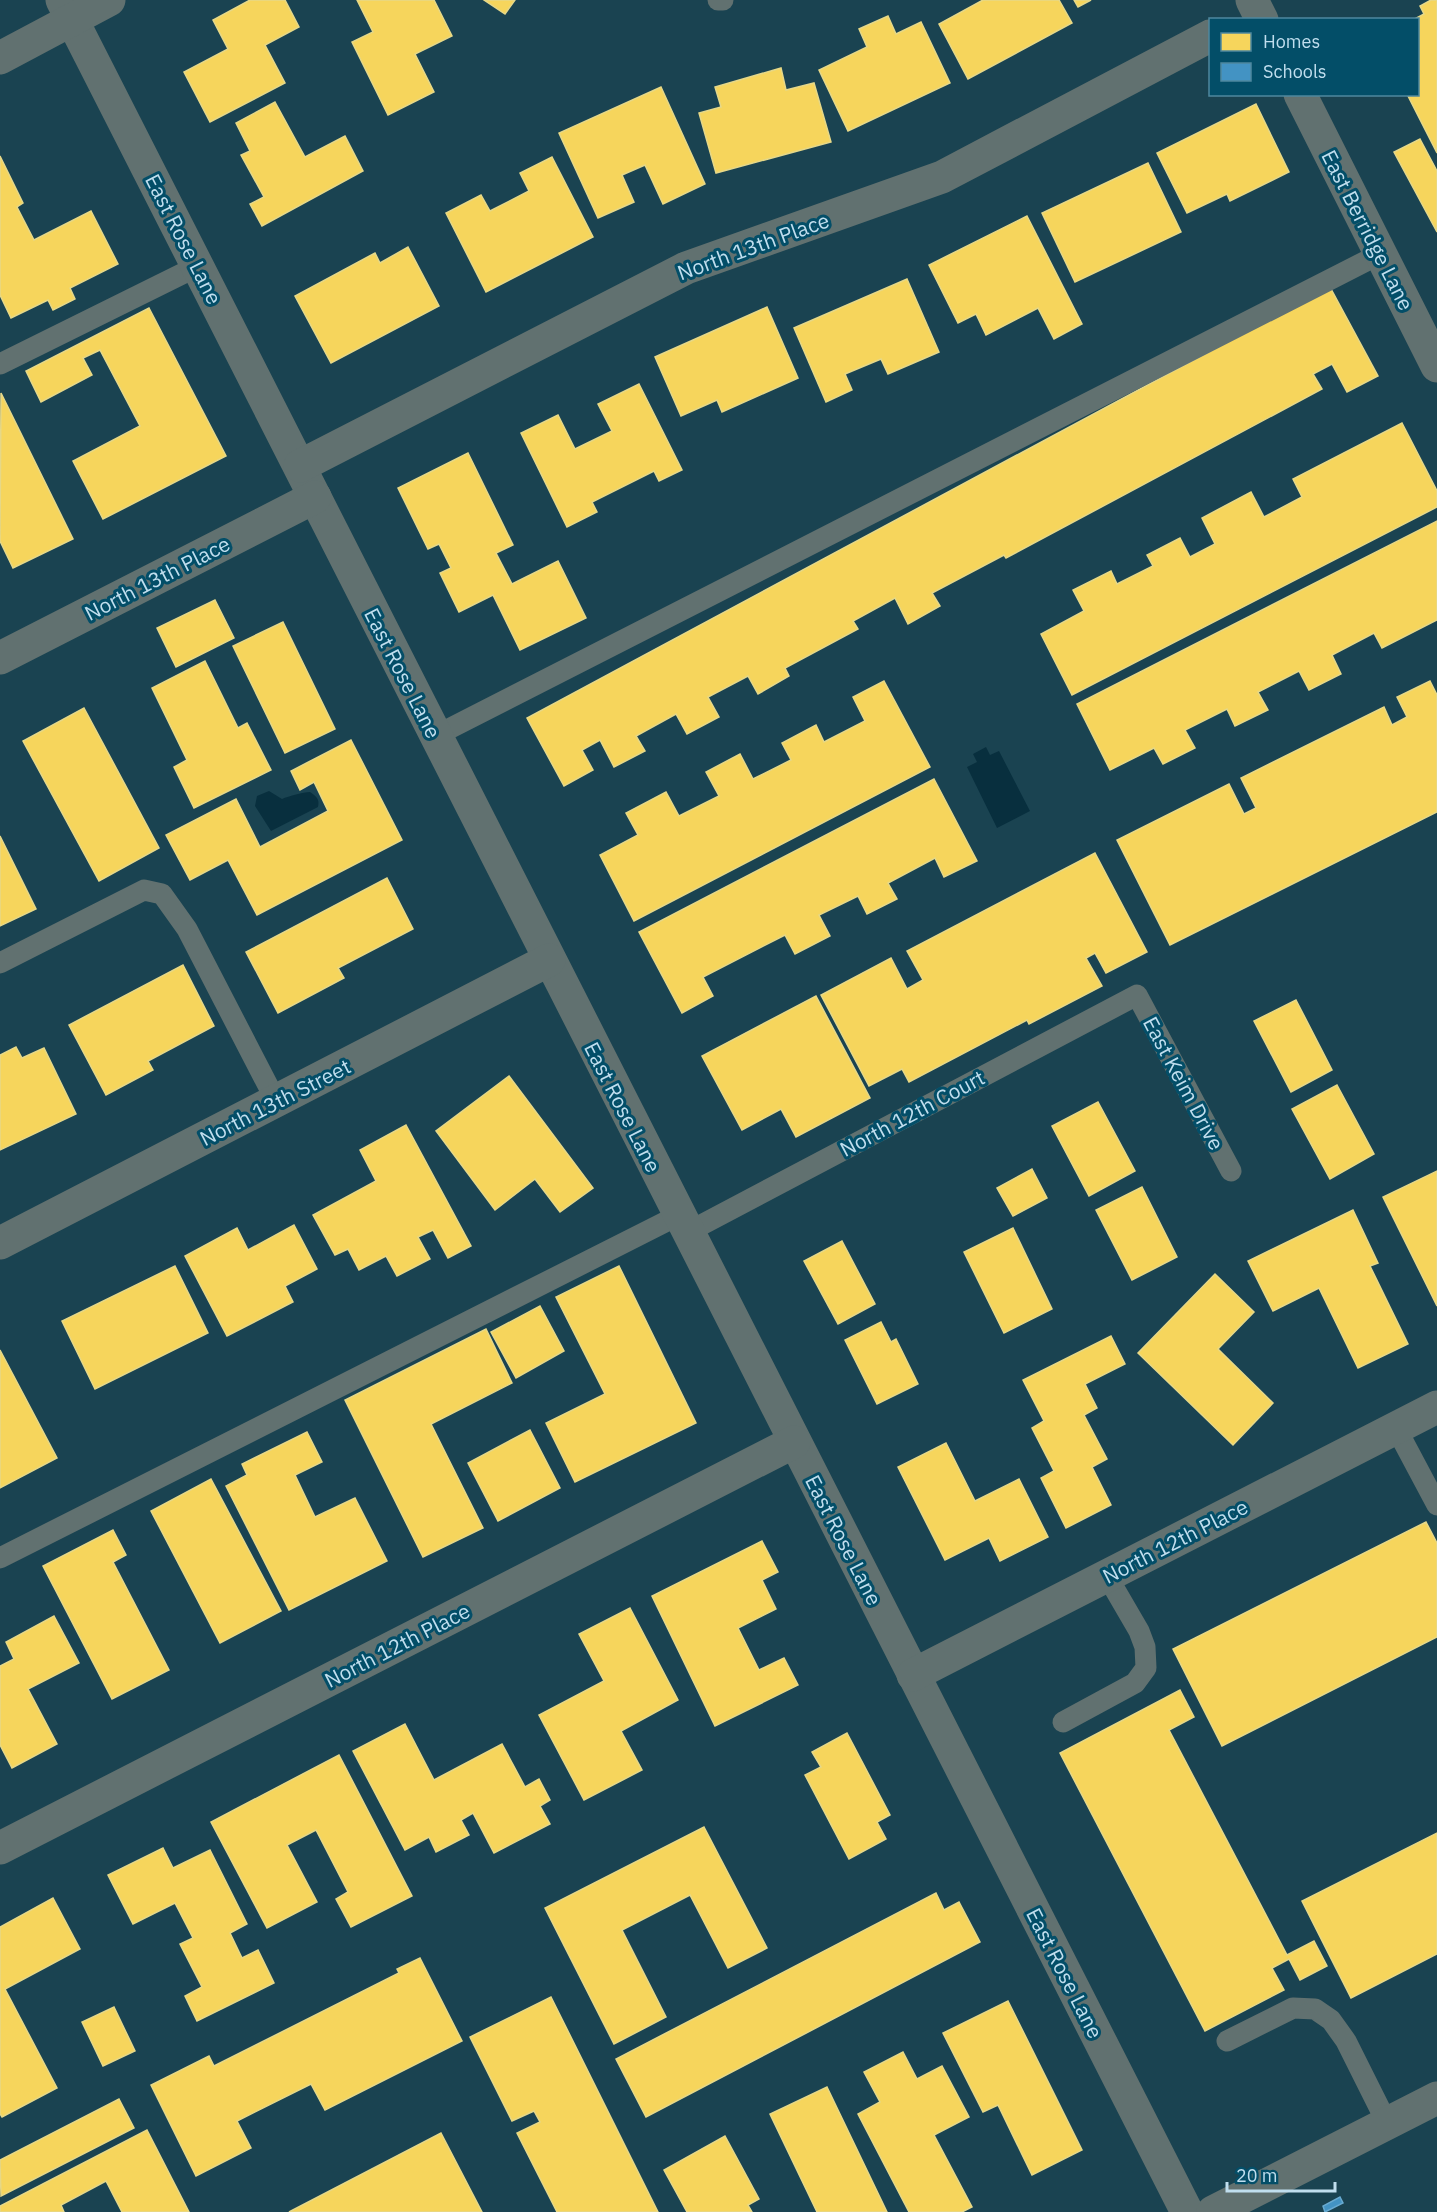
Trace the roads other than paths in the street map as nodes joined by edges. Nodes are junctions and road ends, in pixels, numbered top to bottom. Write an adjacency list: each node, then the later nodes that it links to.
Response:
1 (109, 0): 4 (street)
2 (718, 0): 3 (lane)
3 (723, 0)
4 (67, 10): 6 (street); 9 (street, East Rose Lane)
5 (1209, 37): 12 (street, North 13th Place)
6 (0, 58)
7 (1301, 96): 8 (street, East Berridge Lane)
8 (1380, 254): 11 (street, East Berridge Lane); 15 (lane)
9 (198, 266): 10 (lane); 12 (street, East Rose Lane)
10 (0, 364)
11 (1437, 366)
12 (300, 466): 13 (street, East Rose Lane)
13 (315, 497): 14 (street, North 13th Place); 15 (street, East Rose Lane)
14 (0, 658)
15 (435, 736): 16 (street, East Rose Lane)
16 (549, 960): 19 (street, North 13th Street); 21 (street, East Rose Lane)
17 (0, 963): 19 (lane)
18 (1137, 994): 20 (lane, East Keim Drive); 21 (lane, North 12th Court)
19 (276, 1101): 22 (street, North 13th Street)
20 (1231, 1171)
21 (683, 1223): 25 (street, East Rose Lane); 27 (lane, North 12th Court)
22 (0, 1243)
23 (1437, 1407): 24 (street, North 12th Place)
24 (1396, 1428): 26 (lane); 28 (street, North 12th Place)
25 (794, 1442): 29 (street, East Rose Lane); 31 (street, North 12th Place)
26 (1437, 1504)
27 (0, 1558)
28 (1107, 1576): 29 (street, North 12th Place); 30 (lane)
29 (913, 1676): 35 (street, East Rose Lane)
30 (1063, 1722)
31 (0, 1848)
32 (1227, 2042): 34 (lane)
33 (1437, 2098): 34 (street)
34 (1388, 2123): 36 (street)
35 (1187, 2212)
36 (1213, 2212)

